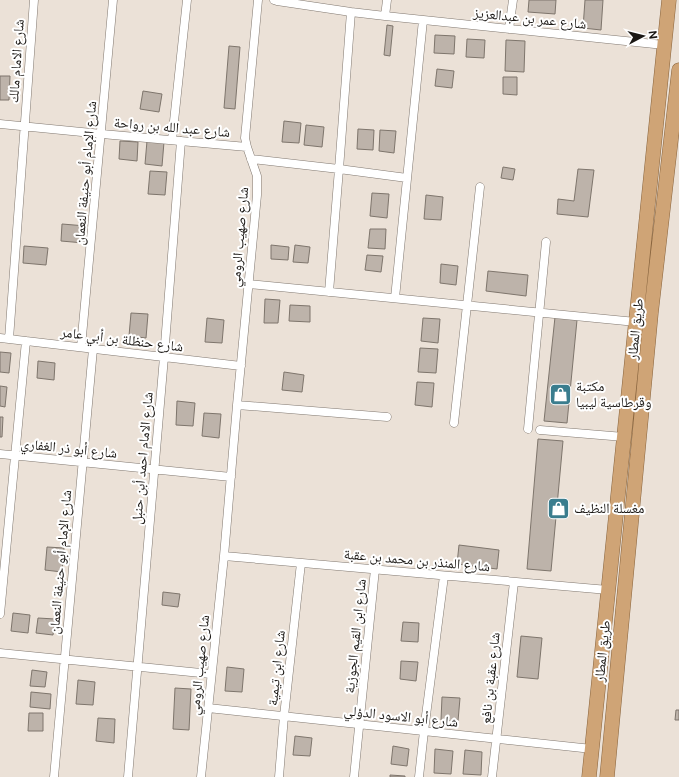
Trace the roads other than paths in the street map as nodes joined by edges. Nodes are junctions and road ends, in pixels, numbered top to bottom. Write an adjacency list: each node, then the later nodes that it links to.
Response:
1 (34, 0): 16 (street, شارع الامام مالك)
2 (113, 0): 17 (street, شارع الإمام أبو حنيفة النعمان)
3 (187, 0): 18 (street)
4 (258, 0): 20 (street, شارع صهيب الرومي)
5 (274, 0): 9 (street, شارع عمر بن عبدالعزيز)
6 (387, 0): 10 (street)
7 (513, 0): 12 (street)
8 (669, 0): 13 (highway, طريق المطار)
9 (351, 12): 10 (street, شارع عمر بن عبدالعزيز); 22 (street)
10 (385, 16): 11 (street, شارع عمر بن عبدالعزيز)
11 (423, 20): 12 (street, شارع عمر بن عبدالعزيز); 23 (street)
12 (509, 29): 13 (street, شارع عمر بن عبدالعزيز)
13 (664, 45): 31 (highway, طريق المطار)
14 (679, 70): 74 (highway, طريق المطار)
15 (0, 124): 16 (street, شارع عبد الله بن رواحة)
16 (24, 127): 17 (street, شارع عبد الله بن رواحة); 32 (street, شارع الامام مالك)
17 (102, 134): 18 (street, شارع عبد الله بن رواحة); 34 (street, شارع الإمام أبو حنيفة النعمان)
18 (172, 140): 19 (street, شارع عبد الله بن رواحة)
19 (181, 140): 20 (street, شارع عبد الله بن رواحة); 36 (street, شارع الامام احمد أبن حنبل)
20 (247, 147): 21 (street, شارع صهيب الرومي)
21 (251, 159): 22 (street); 26 (street, شارع صهيب الرومي)
22 (339, 170): 23 (street); 27 (street)
23 (407, 178): 28 (street)
24 (480, 187): 29 (street)
25 (546, 242): 30 (street)
26 (249, 284): 27 (street); 37 (street, شارع صهيب الرومي)
27 (329, 292): 28 (street)
28 (395, 298): 29 (street)
29 (467, 305): 30 (street); 40 (street)
30 (540, 312): 31 (street); 41 (street)
31 (636, 322): 43 (highway, طريق المطار)
32 (4, 339): 33 (street, شارع حنظلة بن أبي عامر)
33 (26, 341): 34 (street, شارع حنظلة بن أبي عامر); 45 (street)
34 (81, 348): 35 (street, شارع حنظلة بن أبي عامر)
35 (93, 349): 36 (street, شارع حنظلة بن أبي عامر); 46 (street, شارع الإمام أبو حنيفة النعمان)
36 (164, 357): 37 (street, شارع حنظلة بن أبي عامر); 47 (street, شارع الامام احمد أبن حنبل)
37 (241, 366): 38 (street, شارع صهيب الرومي)
38 (237, 405): 39 (street); 48 (street, شارع صهيب الرومي)
39 (387, 417)
40 (454, 423)
41 (528, 429)
42 (540, 430): 43 (street)
43 (624, 438): 54 (highway, طريق المطار)
44 (0, 454): 45 (street, شارع أبو ذر الغفاري)
45 (15, 455): 46 (street, شارع أبو ذر الغفاري); 55 (street)
46 (82, 463): 47 (street, شارع أبو ذر الغفاري); 57 (street, شارع الإمام أبو حنيفة النعمان)
47 (154, 470): 48 (street, شارع أبو ذر الغفاري); 58 (street, شارع الامام احمد أبن حنبل)
48 (231, 478): 49 (street, شارع صهيب الرومي)
49 (224, 556): 50 (street, شارع المنذر بن محمد بن عقبة); 59 (street, شارع صهيب الرومي)
50 (301, 563): 51 (street, شارع المنذر بن محمد بن عقبة); 61 (street, شارع ابن تيمية)
51 (375, 570): 52 (street, شارع المنذر بن محمد بن عقبة); 62 (street, شارع ابن القيم الجوزية)
52 (444, 576): 53 (street, شارع المنذر بن محمد بن عقبة); 63 (street)
53 (514, 582): 54 (street, شارع المنذر بن محمد بن عقبة); 64 (street, شارع عقبة بن نافع)
54 (608, 590): 65 (highway, طريق المطار)
55 (0, 614)
56 (0, 653): 57 (street)
57 (65, 660): 58 (street); 66 (street, شارع الإمام أبو حنيفة النعمان)
58 (137, 667): 59 (street); 67 (street, شارع الامام احمد أبن حنبل)
59 (211, 674): 60 (street, شارع صهيب الرومي)
60 (208, 708): 61 (street, شارع أبو الاسود الدؤلي); 68 (street, شارع صهيب الرومي)
61 (284, 716): 62 (street, شارع أبو الاسود الدؤلي); 69 (street, شارع ابن تيمية)
62 (359, 724): 63 (street, شارع أبو الاسود الدؤلي); 70 (street, شارع ابن القيم الجوزية)
63 (424, 731): 64 (street, شارع أبو الاسود الدؤلي); 71 (street)
64 (496, 739): 65 (street, شارع أبو الاسود الدؤلي); 72 (street, شارع عقبة بن نافع)
65 (592, 749): 73 (highway, طريق المطار)
66 (54, 777)
67 (128, 777)
68 (201, 777)
69 (279, 777)
70 (354, 777)
71 (419, 777)
72 (492, 777)
73 (589, 777)
74 (607, 777)

